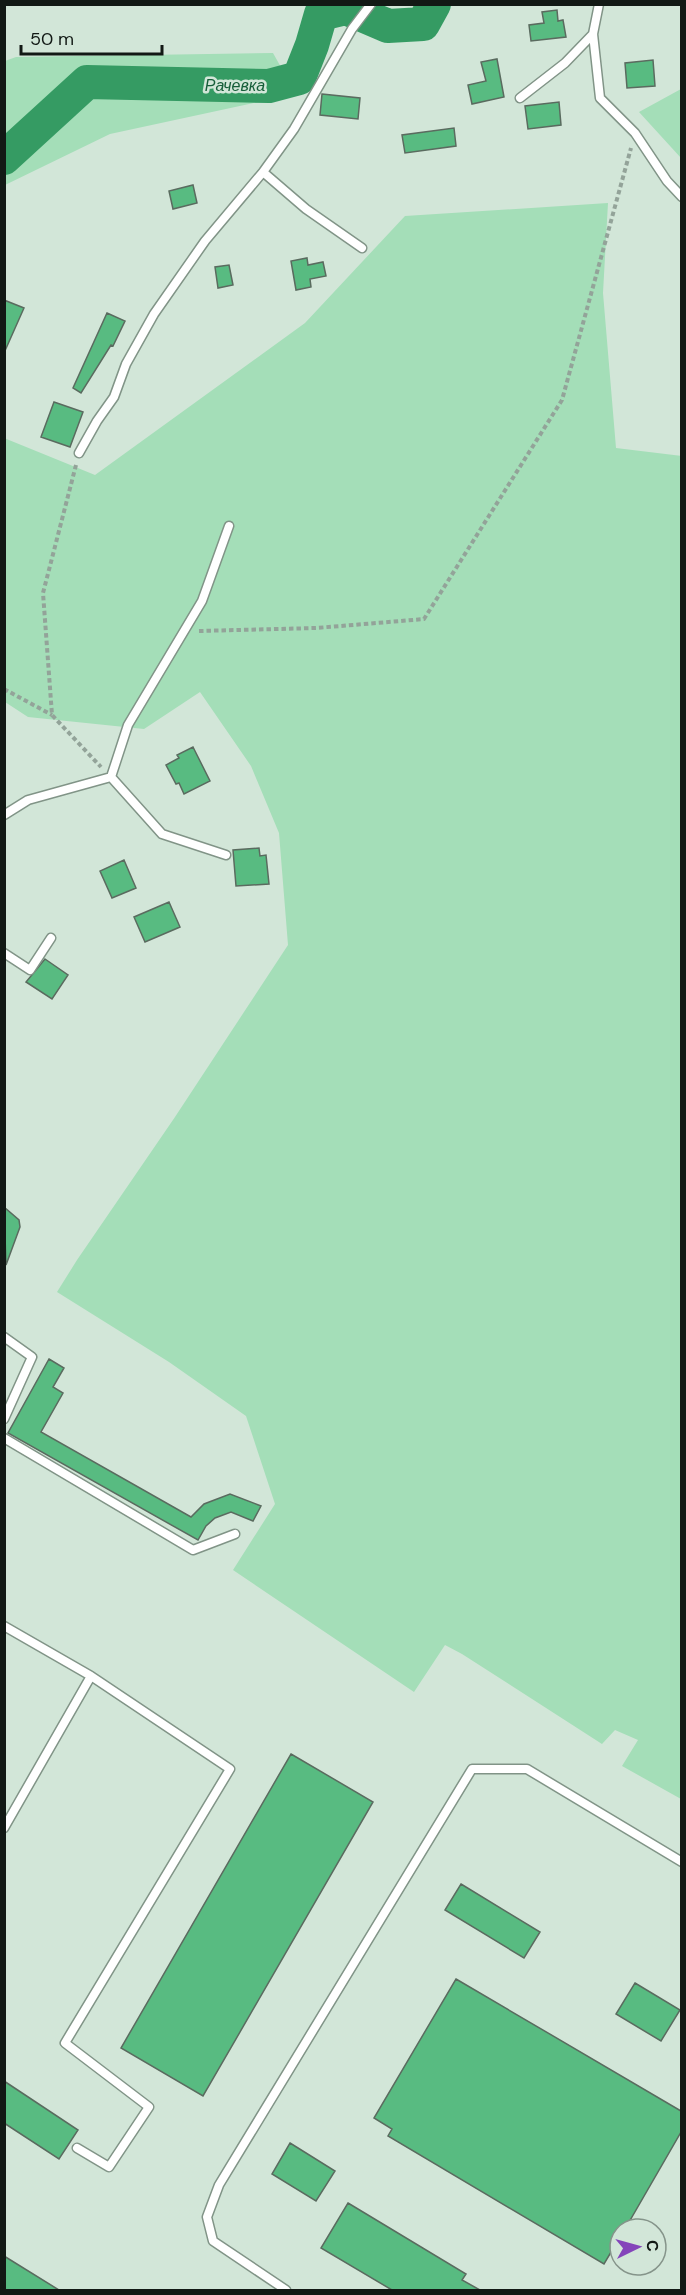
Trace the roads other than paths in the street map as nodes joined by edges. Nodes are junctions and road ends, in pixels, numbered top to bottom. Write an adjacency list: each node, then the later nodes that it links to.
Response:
1 (370, 4): 5 (lane)
2 (599, 4): 3 (lane)
3 (593, 34): 4 (lane); 6 (lane)
4 (520, 98)
5 (263, 172): 7 (lane); 8 (lane)
6 (681, 197)
7 (362, 248)
8 (79, 453)
9 (229, 526): 10 (lane)
10 (111, 777): 11 (lane); 12 (lane)
11 (4, 814)
12 (226, 855)
13 (51, 938): 14 (lane)
14 (4, 953)
15 (4, 1337): 16 (lane)
16 (4, 1419)
17 (4, 1438): 18 (lane)
18 (236, 1534)
19 (4, 1626): 20 (lane)
20 (91, 1676): 21 (lane); 23 (lane)
21 (4, 1828)
22 (681, 1862): 24 (lane)
23 (77, 2148)
24 (286, 2290)

